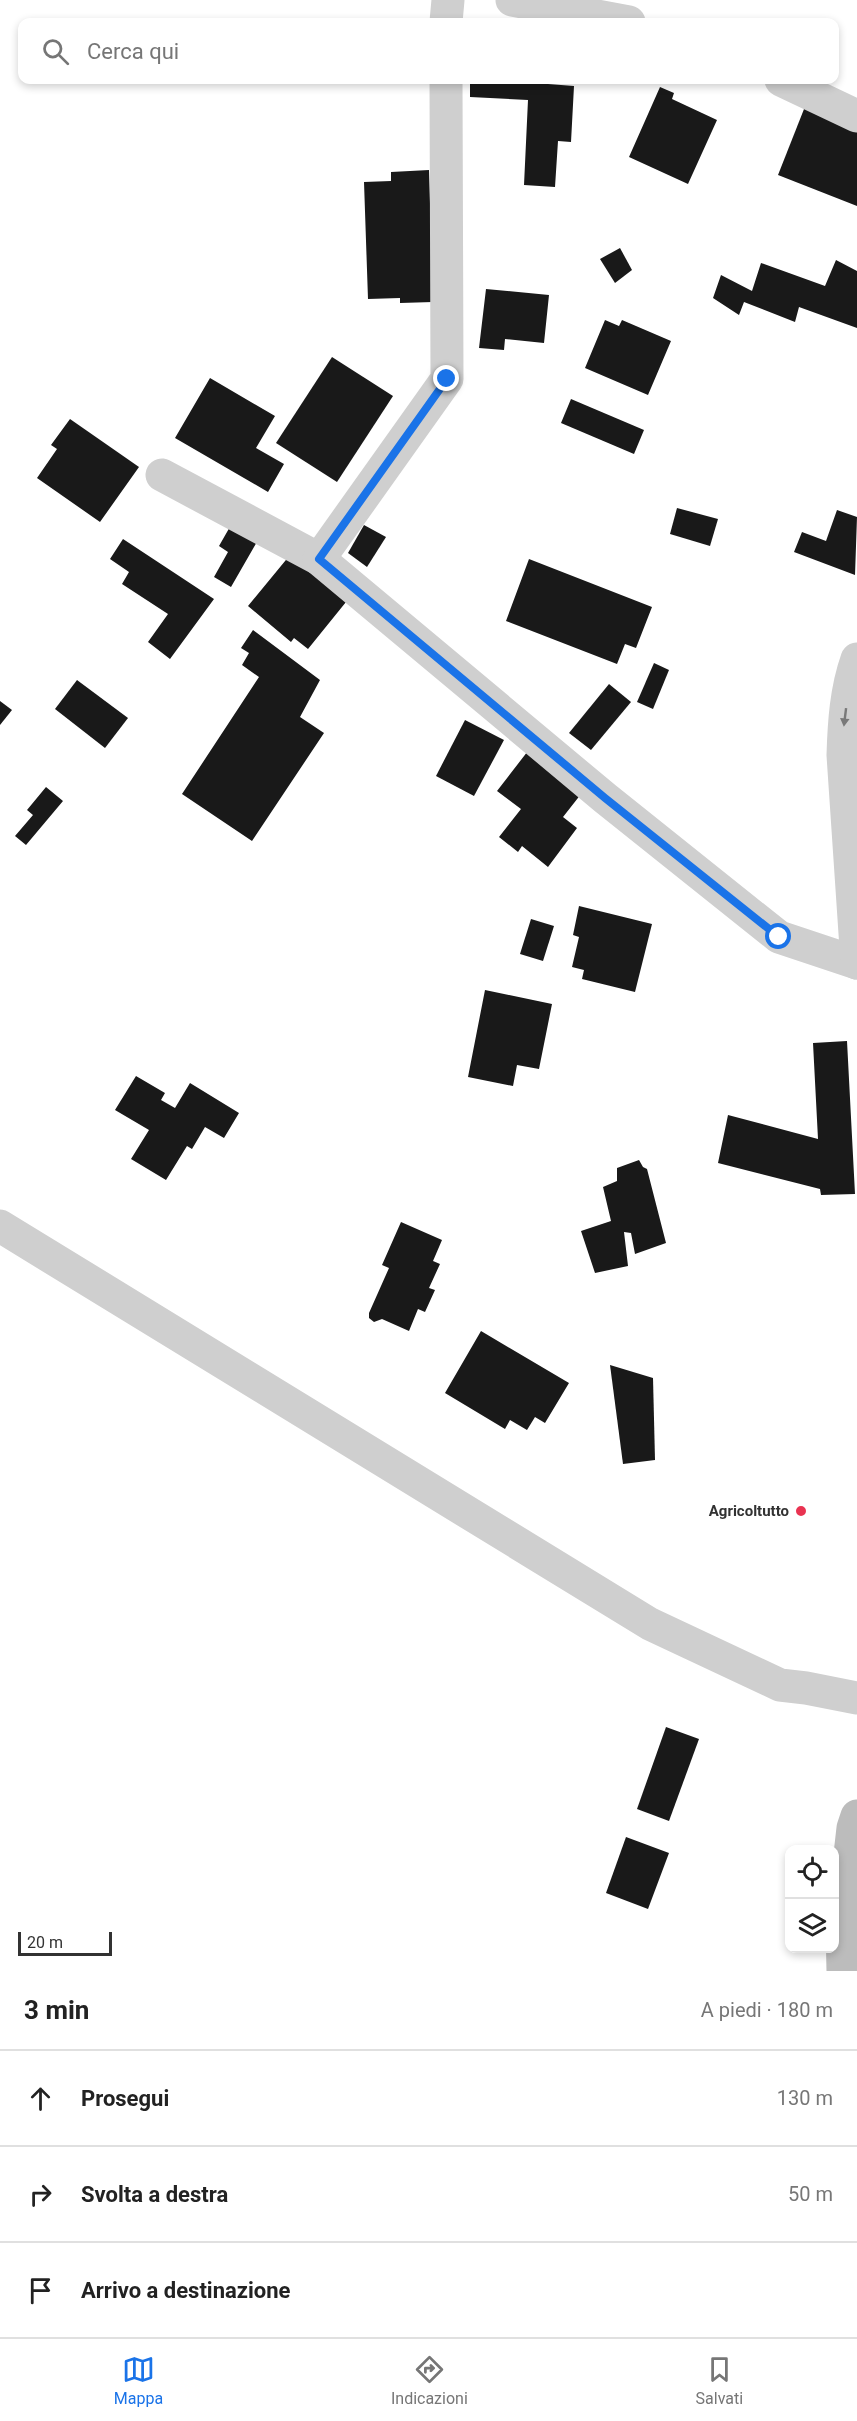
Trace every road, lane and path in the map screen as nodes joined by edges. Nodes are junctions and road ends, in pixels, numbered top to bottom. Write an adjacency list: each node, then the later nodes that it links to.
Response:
1 (448, 0): 4 (street)
2 (512, 0): 5 (street)
3 (640, 0): 6 (street)
4 (446, 18)
5 (608, 18)
6 (631, 18)
7 (446, 84): 11 (street)
8 (789, 84): 9 (street)
9 (857, 116)
10 (162, 475): 11 (street)
11 (319, 559): 13 (street)
12 (857, 660): 13 (street, one-way to 13)
13 (857, 963)
14 (0, 1226): 15 (street)
15 (857, 1698)
16 (857, 1816): 17 (main road)
17 (843, 1971)

